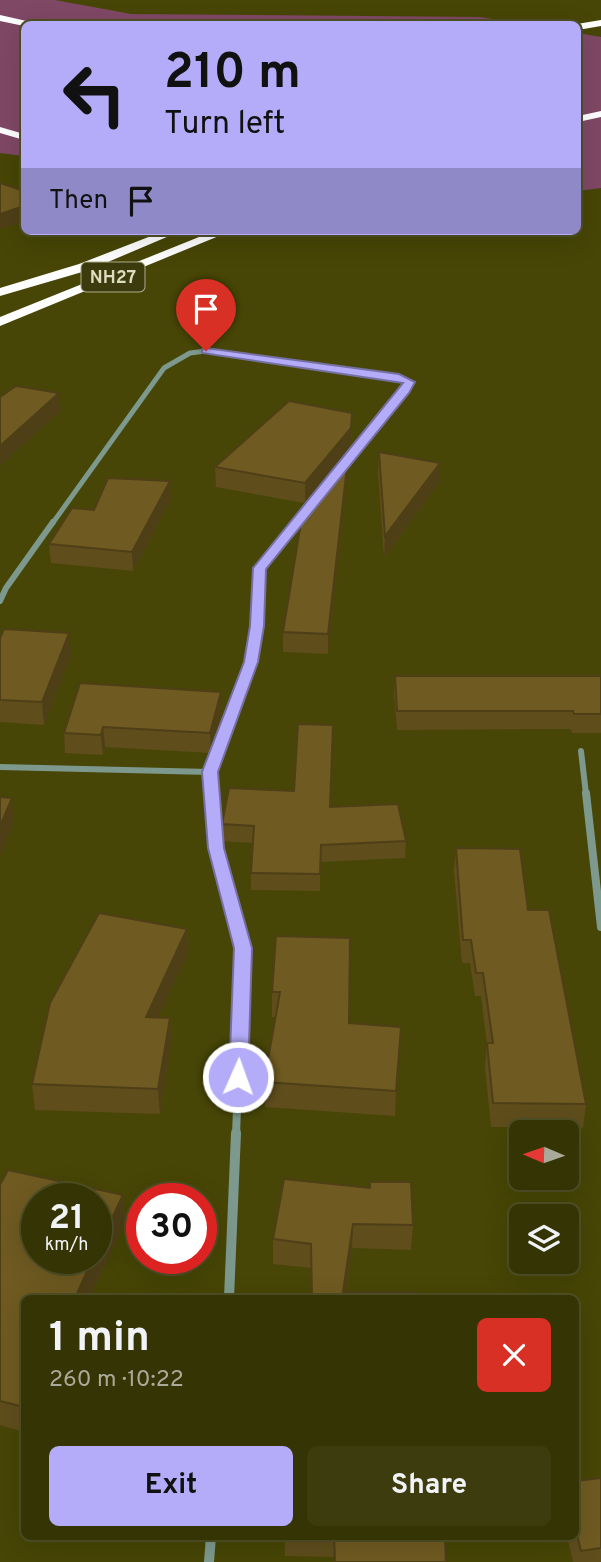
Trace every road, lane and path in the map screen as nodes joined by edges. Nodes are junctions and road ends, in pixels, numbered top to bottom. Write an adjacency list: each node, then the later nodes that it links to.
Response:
1 (0, 18): 2 (highway)
2 (21, 22)
3 (601, 23): 4 (highway)
4 (581, 26)
5 (601, 114): 6 (highway)
6 (581, 118)
7 (0, 130): 8 (highway)
8 (21, 136)
9 (165, 235): 11 (highway, NH27)
10 (215, 235): 12 (highway, NH27)
11 (0, 292)
12 (0, 322)
13 (337, 474): 15 (street)
14 (311, 505): 18 (street)
15 (0, 601)
16 (581, 751): 19 (street)
17 (0, 767): 18 (street)
18 (210, 772): 20 (street)
19 (601, 927)
20 (229, 1295)
21 (211, 1540): 22 (street)
22 (209, 1562)

